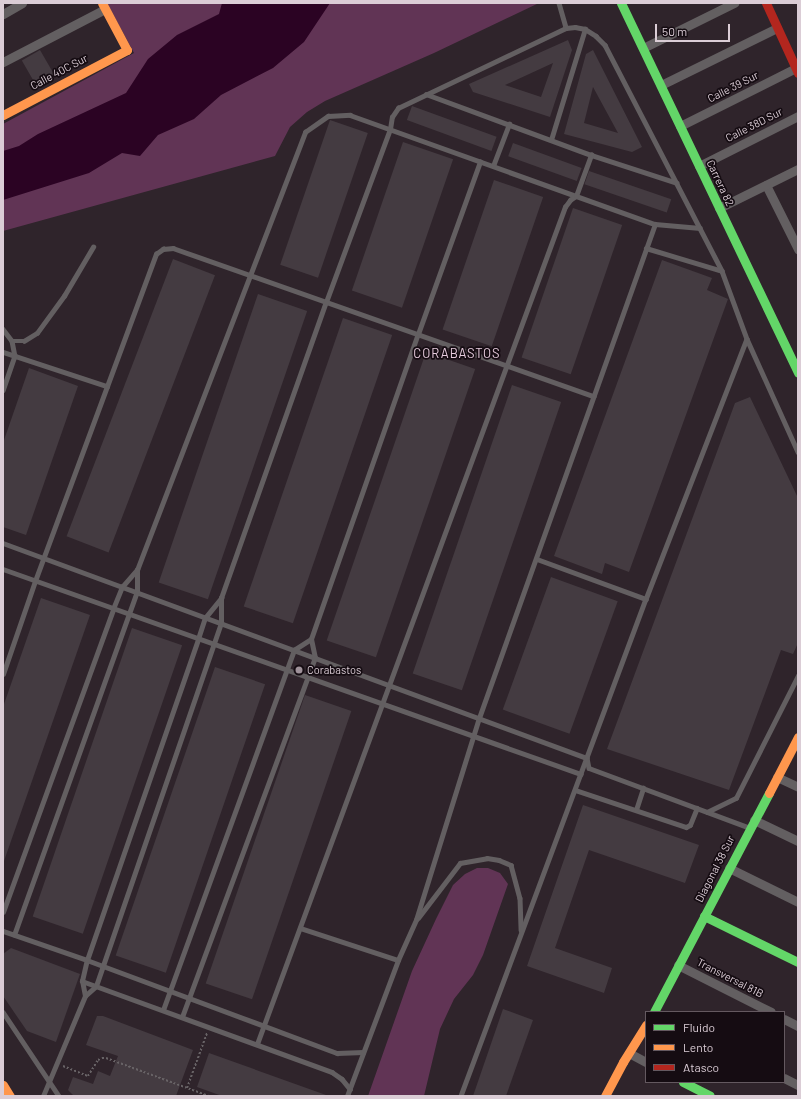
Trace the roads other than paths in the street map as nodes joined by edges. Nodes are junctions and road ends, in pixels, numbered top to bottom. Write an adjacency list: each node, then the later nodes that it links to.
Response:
1 (22, 3): 7 (street)
2 (559, 3): 8 (lane)
3 (734, 3): 11 (street)
4 (766, 3): 9 (street)
5 (623, 4): 11 (street, Carrera 82)
6 (104, 6): 12 (street); 16 (street, Calle 40C Sur)
7 (3, 14)
8 (566, 28): 10 (lane); 15 (lane)
9 (777, 28): 13 (street); 14 (street)
10 (585, 29): 21 (lane); 27 (lane)
11 (643, 48): 14 (street, Carrera 82)
12 (3, 62)
13 (797, 70): 19 (street, Calle 39 Sur)
14 (661, 85): 19 (street, Carrera 82)
15 (426, 94): 18 (lane); 20 (lane)
16 (3, 115)
17 (798, 116): 25 (street, Calle 38D Sur)
18 (509, 124): 21 (lane); 24 (lane)
19 (680, 126): 25 (street, Carrera 82)
20 (390, 129): 23 (lane); 38 (lane); 39 (lane)
21 (551, 140): 22 (lane)
22 (591, 154): 27 (lane); 29 (lane)
23 (480, 162): 24 (lane); 41 (lane)
24 (493, 166): 29 (lane)
25 (699, 166): 30 (street, Carrera 82)
26 (798, 169): 28 (street)
27 (677, 183): 32 (lane)
28 (766, 185): 30 (street); 33 (street)
29 (576, 196): 31 (lane); 46 (lane)
30 (719, 208): 47 (street, Carrera 82)
31 (655, 224): 32 (lane); 35 (lane)
32 (700, 228): 37 (lane)
33 (794, 230): 36 (street)
34 (93, 247): 43 (lane)
35 (646, 248): 37 (lane); 50 (lane)
36 (798, 249)
37 (722, 270): 42 (lane)
38 (250, 275): 39 (lane); 48 (lane); 56 (lane)
39 (326, 302): 41 (lane); 60 (lane)
40 (3, 329): 43 (lane)
41 (418, 334): 46 (lane); 67 (lane)
42 (748, 339): 51 (lane); 61 (lane)
43 (12, 342): 45 (lane)
44 (3, 352): 45 (lane)
45 (15, 356): 48 (lane); 49 (lane)
46 (507, 365): 50 (lane); 75 (lane)
47 (798, 373)
48 (107, 386): 53 (lane)
49 (3, 390)
50 (594, 396): 54 (lane)
51 (798, 452)
52 (3, 543): 53 (lane)
53 (43, 558): 57 (lane); 58 (lane)
54 (537, 559): 61 (lane); 77 (lane)
55 (3, 569): 57 (lane)
56 (137, 570): 58 (lane); 59 (lane)
57 (35, 581): 62 (lane); 72 (lane)
58 (122, 587): 59 (lane); 62 (lane)
59 (137, 592): 63 (lane); 64 (lane)
60 (220, 598): 64 (lane); 65 (lane)
61 (646, 599): 80 (lane)
62 (113, 609): 63 (lane); 94 (lane)
63 (129, 614): 66 (lane); 100 (lane)
64 (206, 618): 65 (lane); 66 (lane)
65 (221, 623): 68 (lane); 69 (lane)
66 (198, 639): 68 (lane); 101 (lane)
67 (311, 639): 69 (lane); 70 (lane)
68 (213, 644): 71 (lane); 104 (lane)
69 (294, 650): 70 (lane); 71 (lane)
70 (315, 658): 74 (lane); 75 (lane)
71 (286, 670): 74 (lane); 108 (lane)
72 (3, 674)
73 (798, 676): 89 (lane)
74 (307, 678): 76 (lane); 110 (lane)
75 (390, 685): 76 (lane); 77 (lane)
76 (383, 704): 78 (lane); 97 (lane)
77 (479, 718): 78 (lane); 80 (lane)
78 (473, 737): 82 (lane); 96 (lane)
79 (798, 737): 83 (street, Diagonal 38 Sur)
80 (587, 758): 81 (lane); 82 (lane)
81 (589, 768): 82 (lane); 85 (lane)
82 (580, 775): 86 (lane)
83 (777, 777): 84 (street); 90 (street, Diagonal 38 Sur)
84 (798, 787)
85 (644, 788): 87 (lane); 88 (lane)
86 (575, 790): 88 (lane); 99 (lane)
87 (697, 808): 88 (lane); 89 (lane)
88 (636, 810)
89 (707, 812): 90 (lane)
90 (752, 824): 91 (street); 92 (street, Diagonal 38 Sur)
91 (798, 841)
92 (729, 868): 93 (street); 95 (street, Diagonal 38 Sur)
93 (798, 902)
94 (3, 912)
95 (704, 916): 103 (street); 105 (street, Diagonal 38 Sur)
96 (416, 920): 99 (lane); 102 (lane)
97 (300, 928): 102 (lane); 117 (lane)
98 (3, 931): 100 (lane)
99 (522, 933): 134 (lane)
100 (14, 934): 101 (lane)
101 (87, 960): 104 (lane); 106 (lane)
102 (398, 960): 121 (lane)
103 (798, 962)
104 (103, 966): 107 (lane); 108 (lane)
105 (678, 966): 112 (street, Diagonal 38 Sur); 113 (street, Transversal 81B)
106 (82, 981): 107 (lane); 109 (lane)
107 (96, 986): 109 (lane); 111 (lane)
108 (170, 991): 110 (lane); 111 (lane)
109 (85, 996): 125 (lane)
110 (188, 997): 115 (lane); 117 (lane)
111 (163, 1010): 115 (lane)
112 (655, 1011)
113 (769, 1011)
114 (3, 1012): 125 (lane)
115 (182, 1017): 120 (lane)
116 (785, 1020): 118 (street)
117 (264, 1026): 120 (lane); 121 (lane)
118 (798, 1026)
119 (645, 1027): 122 (street)
120 (257, 1044): 129 (lane)
121 (362, 1052): 129 (lane)
122 (628, 1053): 123 (street); 135 (street)
123 (645, 1062)
124 (785, 1078): 128 (street)
125 (49, 1082): 131 (lane); 132 (lane)
126 (686, 1083): 136 (street)
127 (3, 1085): 130 (street)
128 (798, 1085)
129 (350, 1089): 133 (lane)
130 (10, 1096)
131 (43, 1096)
132 (59, 1096)
133 (347, 1096)
134 (461, 1096)
135 (605, 1096)
136 (710, 1096)

